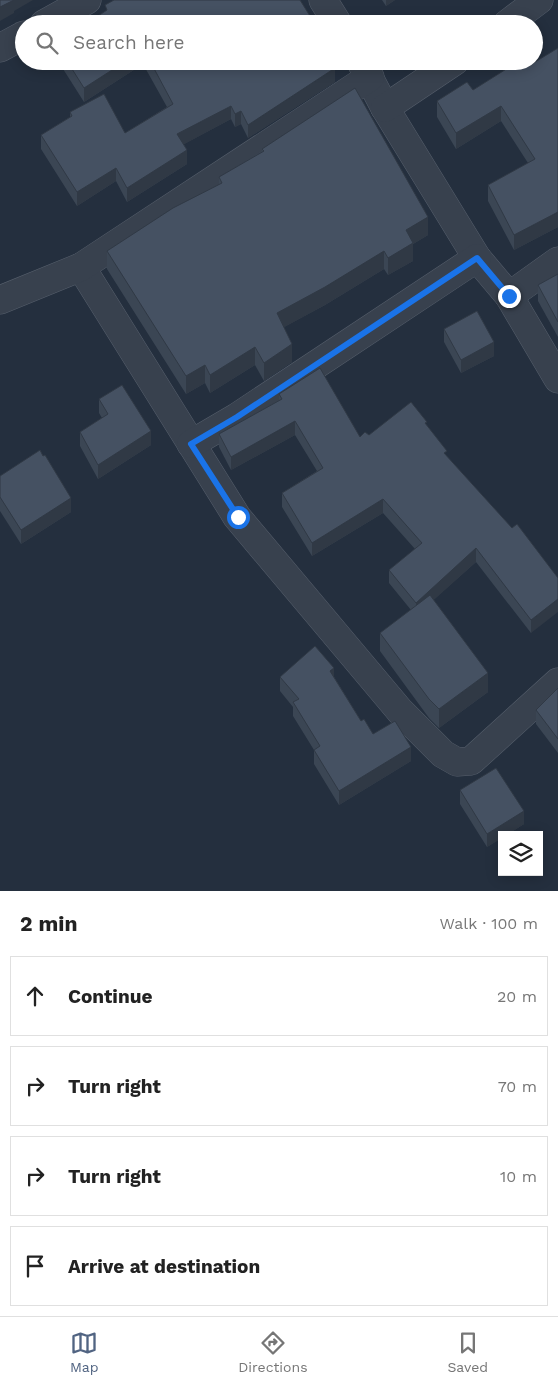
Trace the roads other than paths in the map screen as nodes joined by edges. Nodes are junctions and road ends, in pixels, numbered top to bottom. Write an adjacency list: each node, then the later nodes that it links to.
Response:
1 (87, 0): 4 (street)
2 (323, 0): 5 (street)
3 (539, 0): 6 (street)
4 (60, 15)
5 (332, 15)
6 (519, 15)
7 (15, 40): 8 (street)
8 (0, 48)
9 (364, 70): 15 (street)
10 (366, 70): 12 (street)
11 (442, 70): 12 (street)
12 (385, 108): 13 (street)
13 (477, 258): 16 (street); 19 (street)
14 (558, 261): 16 (street)
15 (81, 267): 17 (street); 19 (street)
16 (509, 296): 18 (street)
17 (0, 300)
18 (558, 379)
19 (191, 444): 20 (street)
20 (558, 682)

